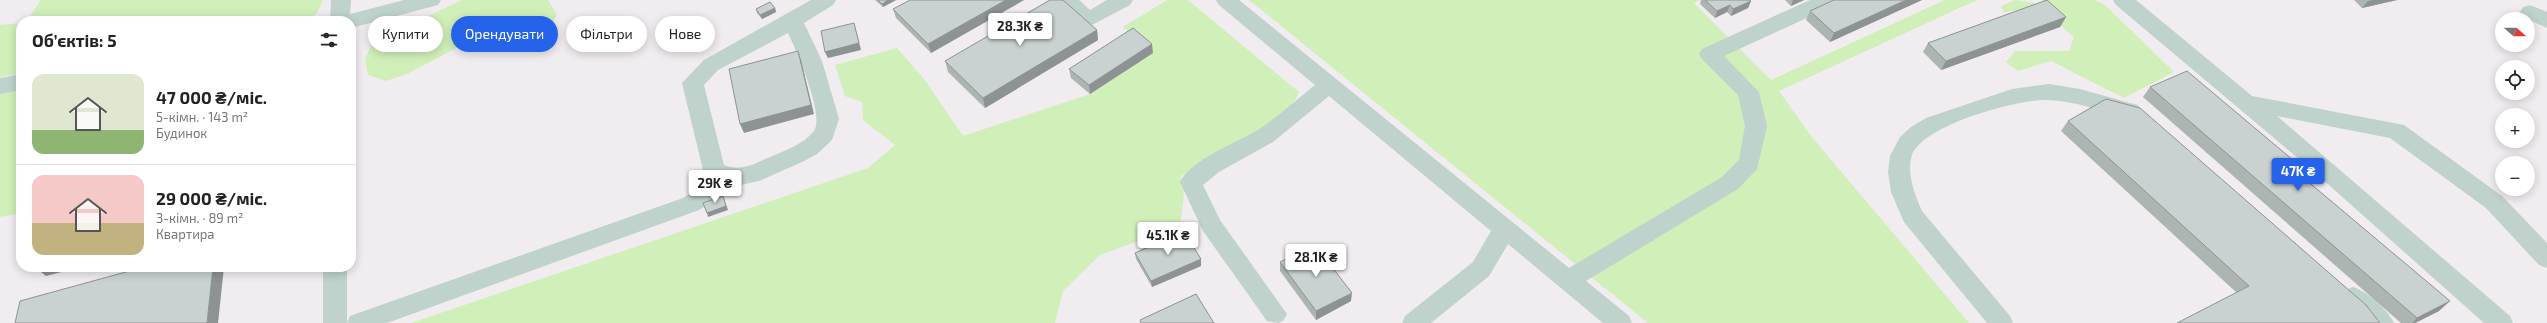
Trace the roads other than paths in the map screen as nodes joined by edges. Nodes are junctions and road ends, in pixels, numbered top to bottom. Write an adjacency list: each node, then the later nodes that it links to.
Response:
1 (341, 0): 9 (street)
2 (431, 0): 10 (street)
3 (826, 0): 11 (street)
4 (1066, 0): 5 (street)
5 (1123, 0)
6 (1226, 0): 13 (street)
7 (1828, 0): 21 (street)
8 (2123, 0): 15 (street)
9 (340, 16)
10 (356, 20)
11 (793, 21): 17 (street); 17 (street)
12 (16, 83): 14 (street)
13 (1330, 84): 18 (street); 23 (street)
14 (0, 86)
15 (2246, 102): 19 (street); 30 (street)
16 (2150, 120): 28 (street)
17 (731, 178): 25 (street)
18 (1505, 228): 21 (street); 26 (street)
19 (2547, 258)
20 (335, 272): 24 (street)
21 (1569, 280): 27 (street)
22 (2335, 281): 29 (street)
23 (1275, 314)
24 (335, 323)
25 (359, 323)
26 (1414, 323)
27 (1620, 323)
28 (2001, 323)
29 (2382, 323)
30 (2501, 323)

